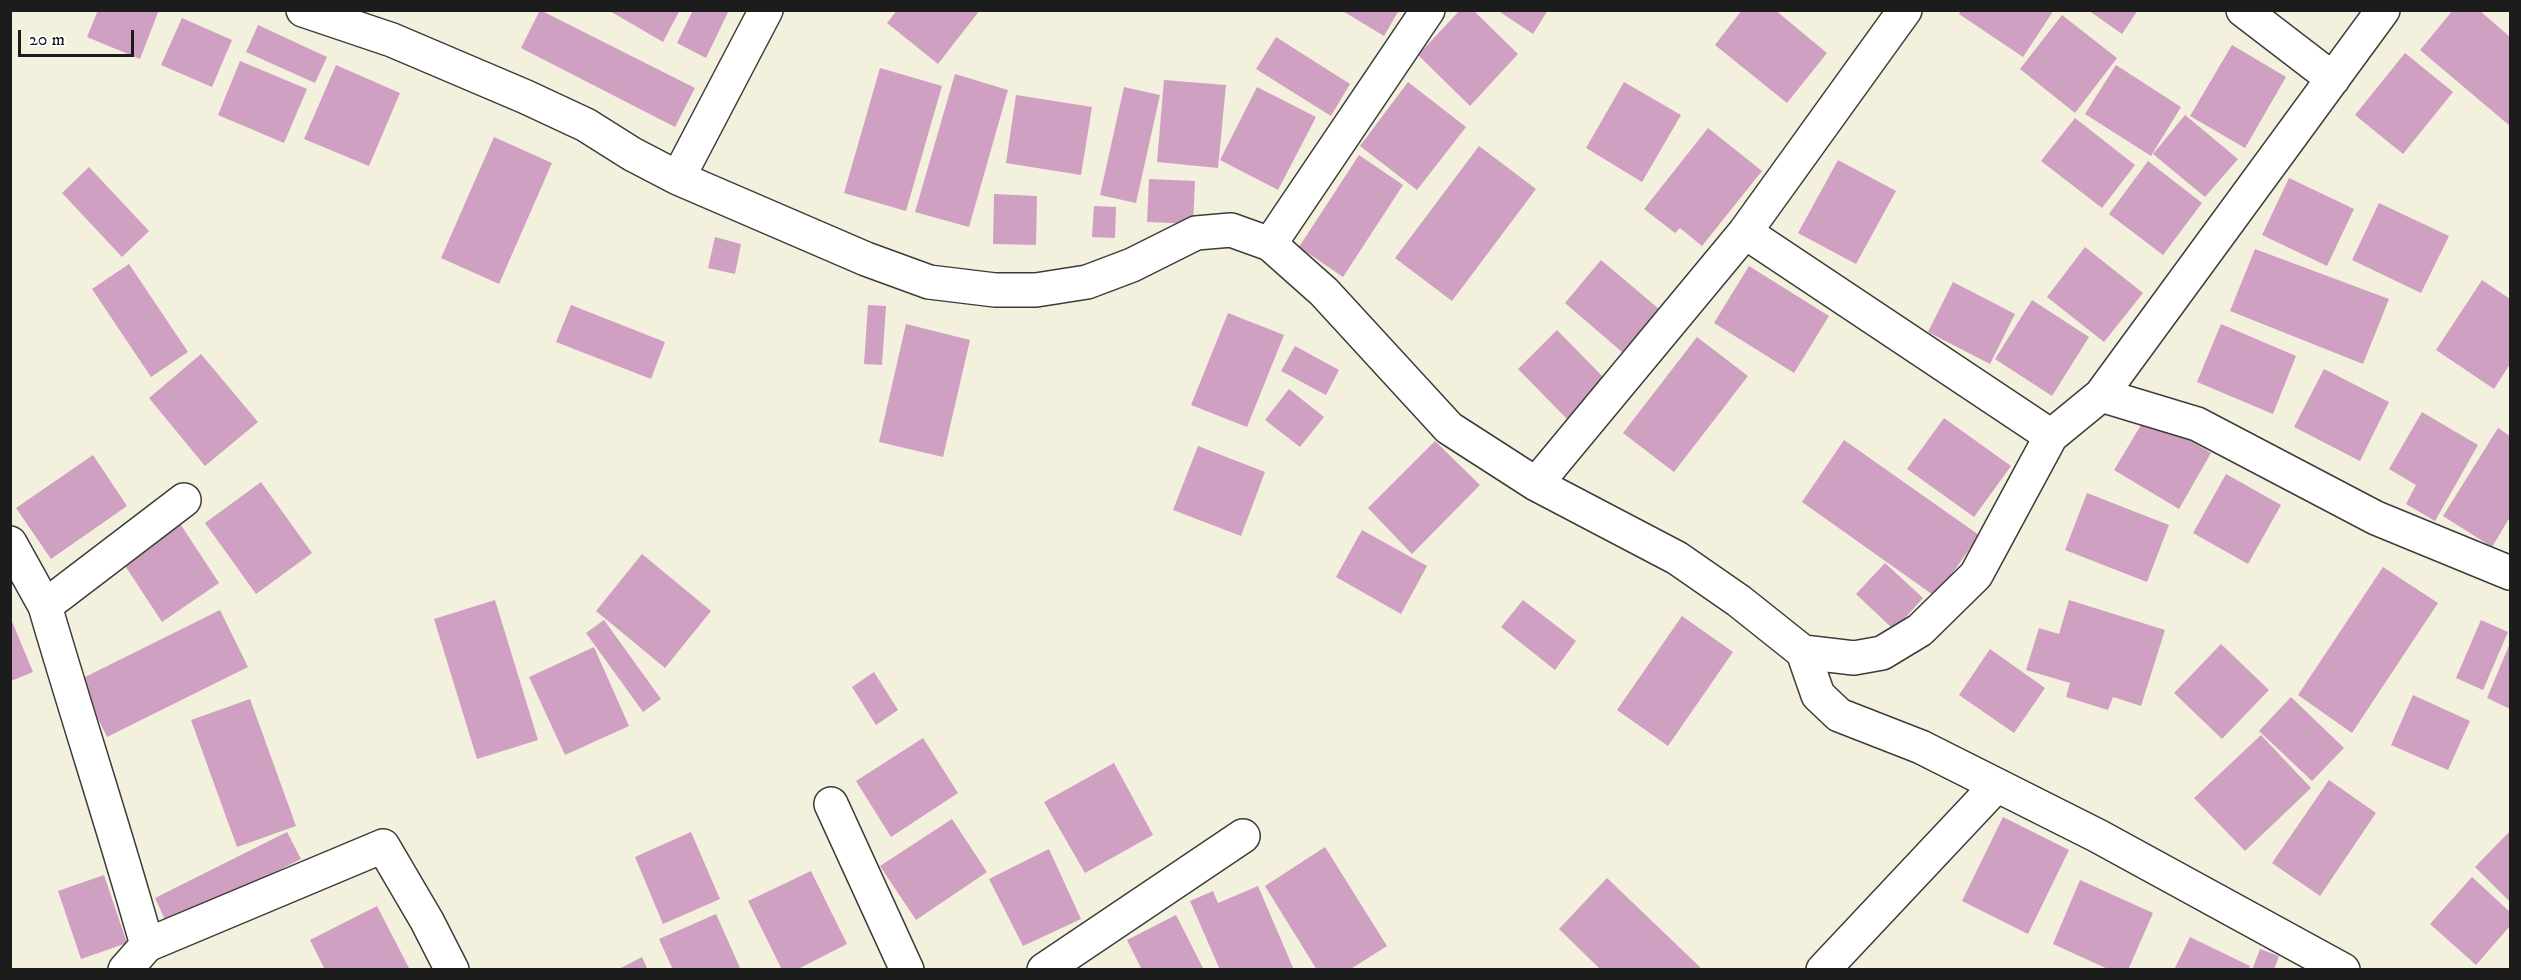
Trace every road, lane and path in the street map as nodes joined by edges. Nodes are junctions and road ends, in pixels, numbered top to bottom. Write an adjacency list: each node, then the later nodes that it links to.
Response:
1 (766, 10): 8 (street)
2 (1428, 10): 10 (street)
3 (1905, 10): 9 (street)
4 (2243, 10): 7 (street)
5 (2383, 10): 7 (street)
6 (313, 12): 8 (street)
7 (2332, 79): 11 (street)
8 (678, 178): 10 (street)
9 (1745, 232): 12 (street); 13 (street)
10 (1270, 244): 13 (street)
11 (2101, 395): 12 (street); 16 (street)
12 (2051, 436): 18 (street)
13 (1536, 484): 18 (street)
14 (184, 500): 17 (street)
15 (10, 543): 17 (street)
16 (2511, 573)
17 (45, 606): 22 (street)
18 (1803, 652): 19 (street)
19 (1996, 786): 27 (street); 28 (street)
20 (831, 804): 25 (street)
21 (1243, 836): 26 (street)
22 (147, 945): 23 (street); 24 (street)
23 (125, 969)
24 (452, 969)
25 (907, 969)
26 (1044, 969)
27 (1823, 969)
28 (2343, 969)

